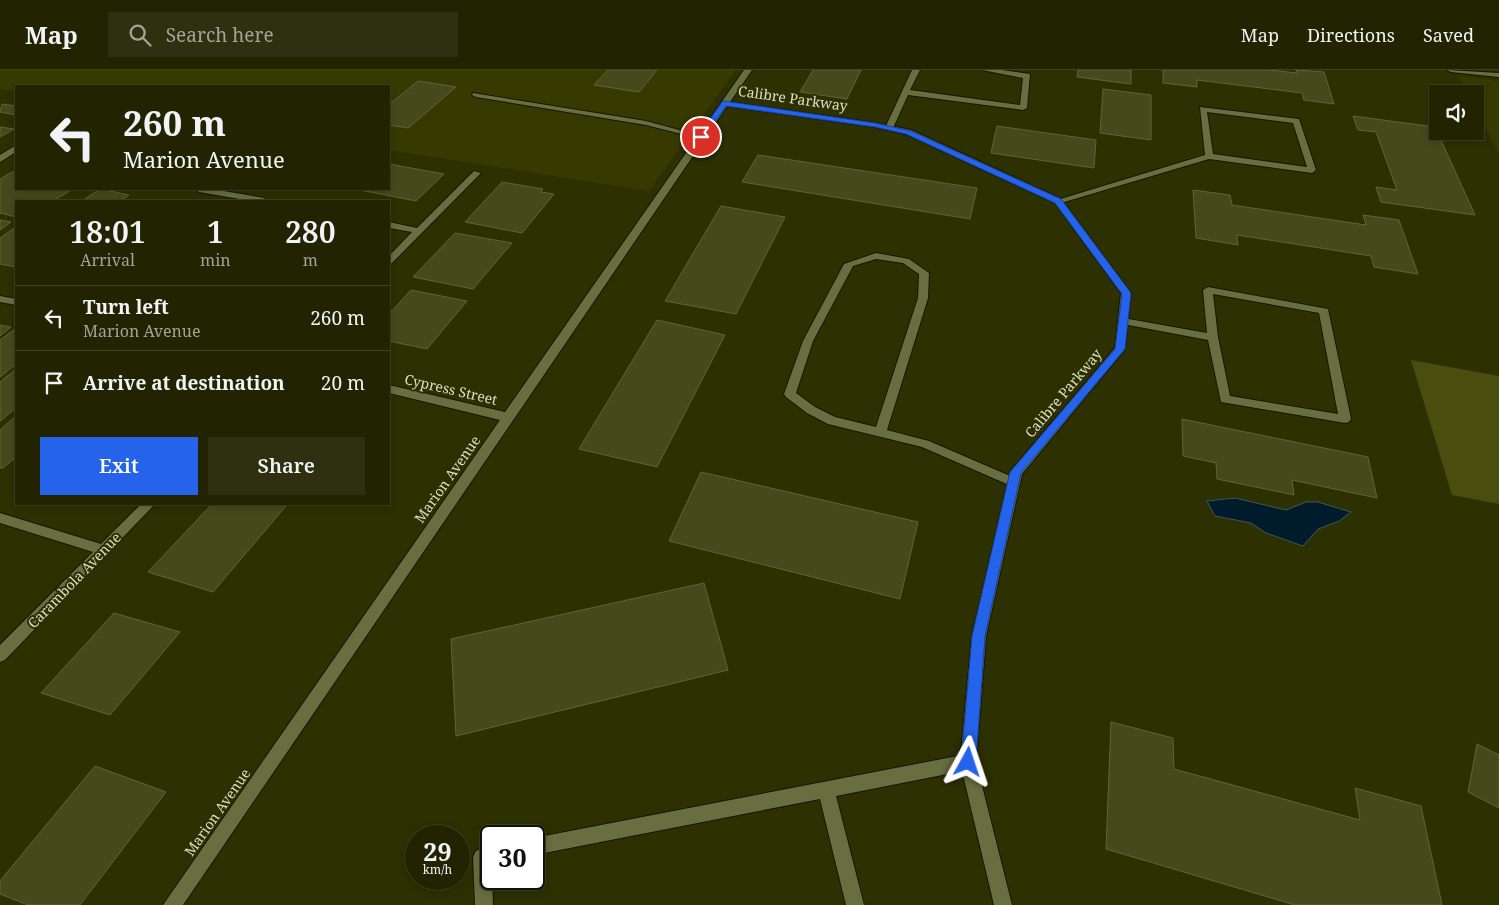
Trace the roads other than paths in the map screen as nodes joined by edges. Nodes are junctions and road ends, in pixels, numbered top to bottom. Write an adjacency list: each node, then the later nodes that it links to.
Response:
1 (748, 70): 8 (street, Marion Avenue)
2 (916, 70): 6 (street)
3 (986, 70): 6 (street)
4 (1451, 70): 5 (street)
5 (1499, 75)
6 (906, 92): 9 (street)
7 (476, 96): 10 (street)
8 (724, 103): 9 (street, Calibre Parkway); 10 (street, Marion Avenue)
9 (890, 128): 17 (street, Calibre Parkway)
10 (701, 137): 26 (street, Marion Avenue)
11 (15, 152): 13 (street)
12 (1209, 156): 12 (street); 17 (street)
13 (0, 159)
14 (477, 173): 19 (street)
15 (204, 190): 16 (street)
16 (259, 200)
17 (1058, 201): 23 (street, Calibre Parkway)
18 (390, 225): 19 (street)
19 (419, 231): 20 (street)
20 (390, 260)
21 (0, 298): 22 (street)
22 (15, 302)
23 (1123, 321): 24 (street); 28 (street, Calibre Parkway)
24 (1213, 337): 24 (street)
25 (390, 389): 26 (street, Cypress Street)
26 (507, 417): 37 (street, Marion Avenue)
27 (880, 432): 27 (street); 28 (street)
28 (1013, 482): 33 (street, Calibre Parkway)
29 (147, 505): 31 (street, Carambola Avenue)
30 (0, 518): 31 (street)
31 (103, 550): 32 (street, Carambola Avenue)
32 (0, 655)
33 (968, 762): 34 (street); 40 (street, Calibre Parkway)
34 (826, 789): 35 (street); 39 (street)
35 (545, 845)
36 (483, 890): 38 (street)
37 (172, 905)
38 (484, 905)
39 (855, 905)
40 (1003, 905)

